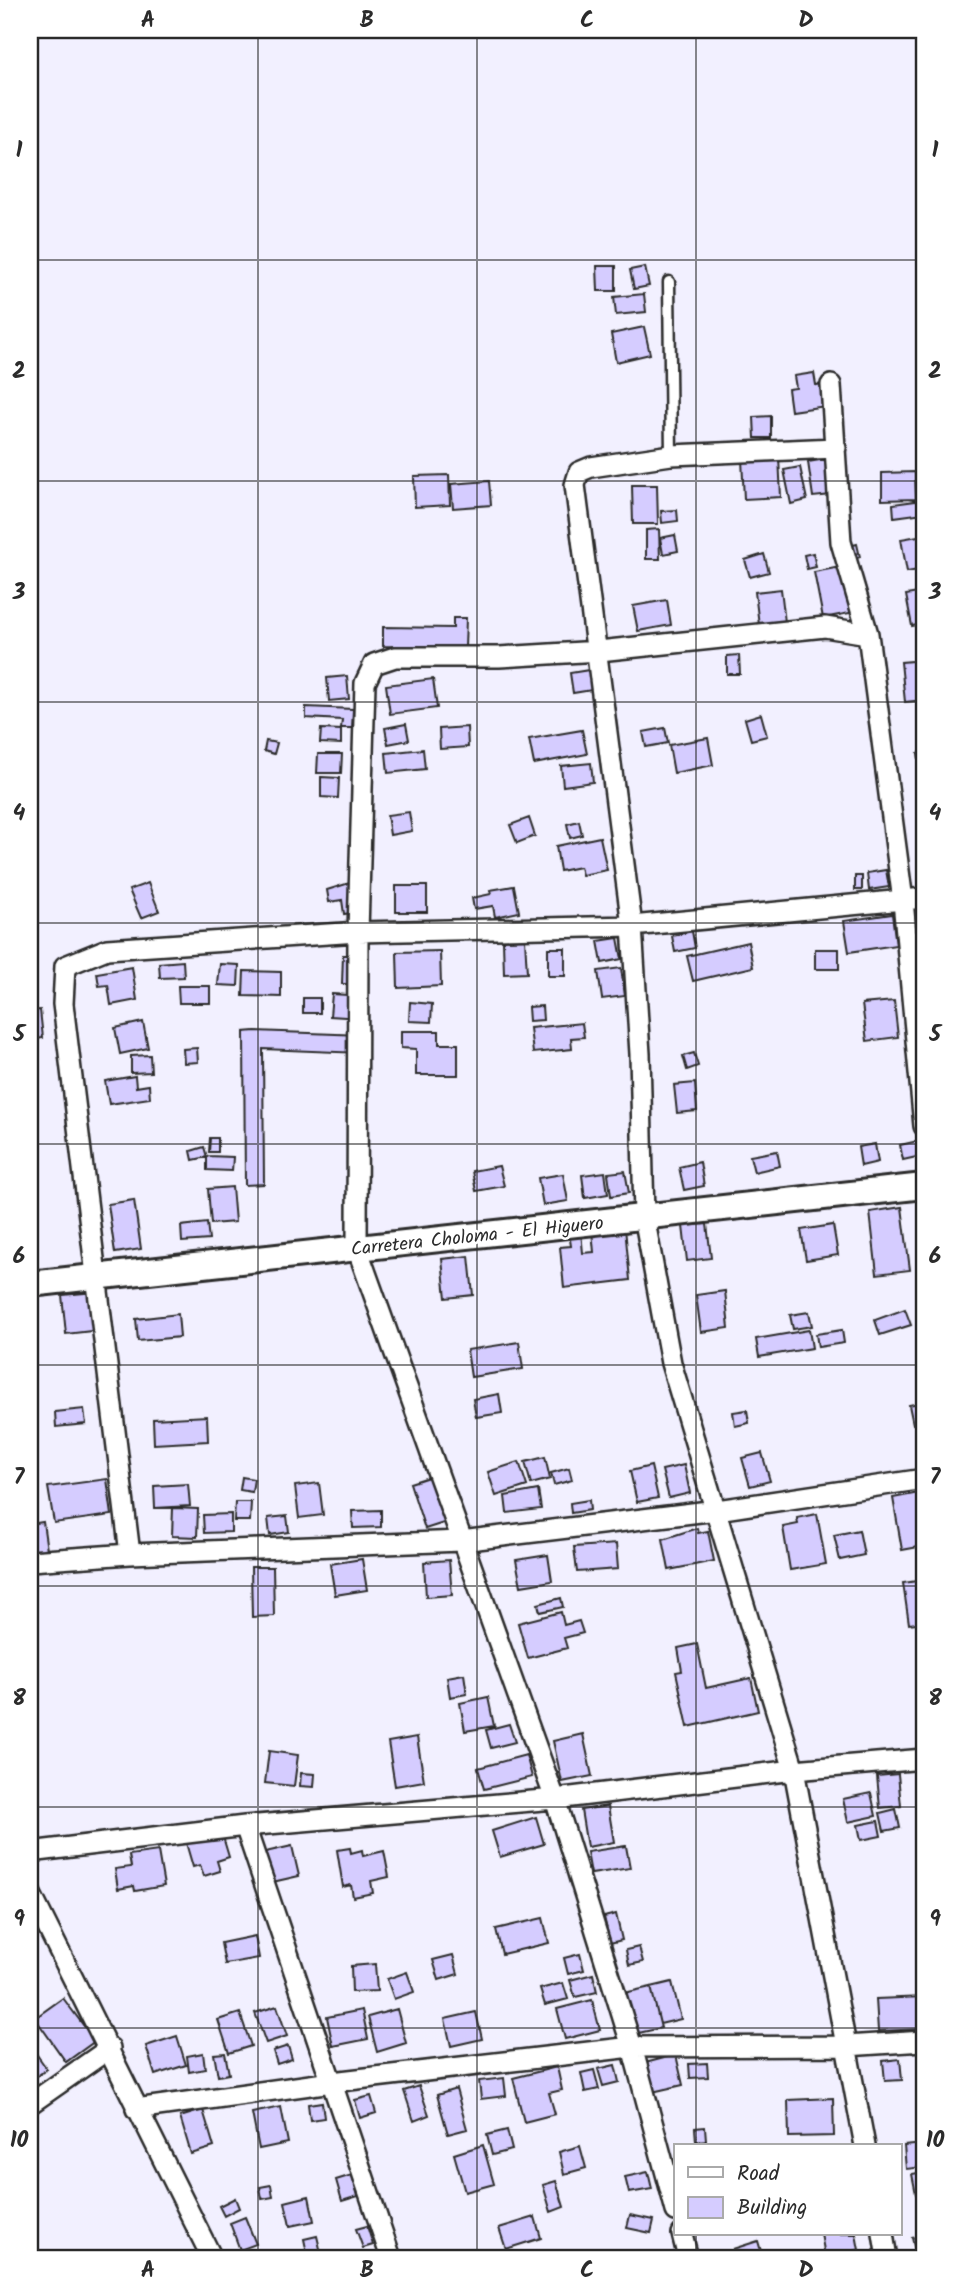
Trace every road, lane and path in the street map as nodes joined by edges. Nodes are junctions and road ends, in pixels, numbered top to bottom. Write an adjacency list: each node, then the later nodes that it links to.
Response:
1 (669, 282): 4 (lane)
2 (831, 385): 3 (street)
3 (836, 448): 4 (street); 5 (street)
4 (671, 455): 6 (street)
5 (867, 634): 6 (street); 8 (street)
6 (599, 651): 9 (street); 10 (street)
7 (924, 898): 8 (street)
8 (903, 901): 9 (street); 11 (street)
9 (632, 926): 10 (street); 13 (street)
10 (358, 932): 14 (street); 15 (street)
11 (924, 1126)
12 (924, 1185): 13 (street, Carretera Choloma - El Higuero)
13 (644, 1216): 14 (street, Carretera Choloma - El Higuero); 18 (street)
14 (357, 1248): 15 (street, Carretera Choloma - El Higuero); 19 (street)
15 (96, 1278): 16 (street, Carretera Choloma - El Higuero); 20 (street)
16 (30, 1284)
17 (924, 1479): 18 (street)
18 (717, 1510): 19 (street); 23 (street)
19 (461, 1541): 20 (street); 24 (street)
20 (130, 1554): 21 (street)
21 (30, 1561)
22 (924, 1759): 23 (street)
23 (794, 1770): 24 (street); 29 (street)
24 (555, 1799): 25 (street); 30 (street)
25 (245, 1826): 26 (street); 32 (street)
26 (30, 1852)
27 (30, 1892): 31 (street)
28 (924, 2041): 29 (street)
29 (846, 2046): 30 (street); 35 (street)
30 (632, 2047): 32 (street); 36 (street)
31 (110, 2048): 33 (street); 34 (street)
32 (332, 2082): 34 (street); 40 (street)
33 (30, 2104)
34 (136, 2109): 39 (street)
35 (865, 2144)
36 (674, 2204)
37 (682, 2236): 41 (street)
38 (883, 2236): 42 (street)
39 (212, 2258)
40 (391, 2258)
41 (688, 2258)
42 (887, 2258)

